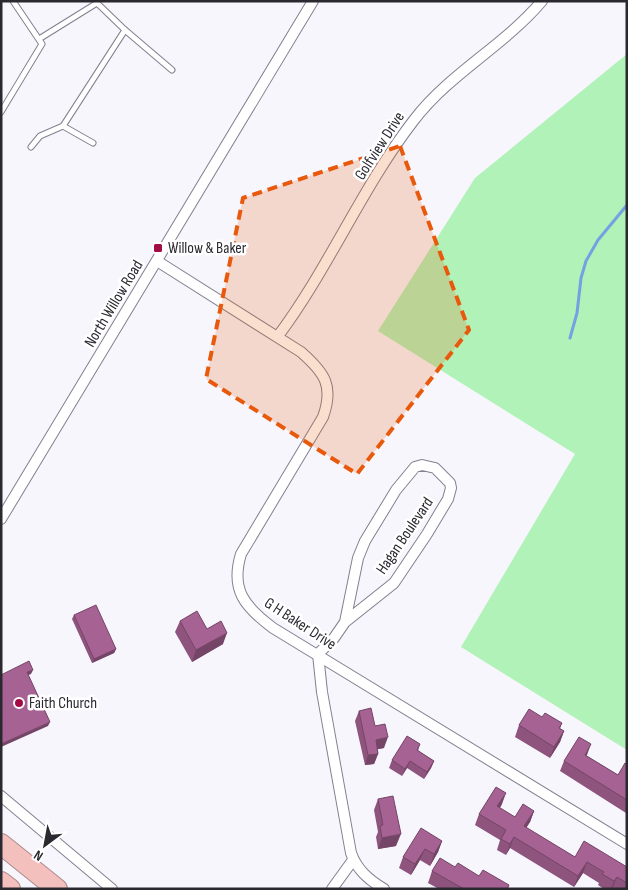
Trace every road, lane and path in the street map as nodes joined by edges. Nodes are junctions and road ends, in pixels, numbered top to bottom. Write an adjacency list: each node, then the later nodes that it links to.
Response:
1 (13, 1): 6 (lane)
2 (313, 1): 12 (street, North Willow Road)
3 (542, 1): 13 (street, Golfview Drive)
4 (99, 2): 5 (lane); 6 (lane)
5 (125, 30): 7 (lane); 9 (lane)
6 (39, 40): 8 (lane)
7 (172, 70)
8 (1, 112)
9 (64, 126): 10 (lane); 11 (lane)
10 (93, 143)
11 (30, 146)
12 (157, 261): 13 (street, G H Baker Drive); 14 (street, North Willow Road)
13 (278, 336): 16 (street, G H Baker Drive)
14 (1, 519)
15 (345, 622): 15 (street, Hagan Boulevard); 16 (street, Hagan Boulevard)
16 (318, 654): 19 (street, G H Baker Drive); 20 (street)
17 (1, 796): 24 (street)
18 (1, 844): 23 (highway)
19 (627, 844)
20 (354, 860): 25 (street); 26 (street)
21 (1, 882): 22 (highway)
22 (10, 889)
23 (57, 889)
24 (112, 889)
25 (332, 889)
26 (384, 889)

